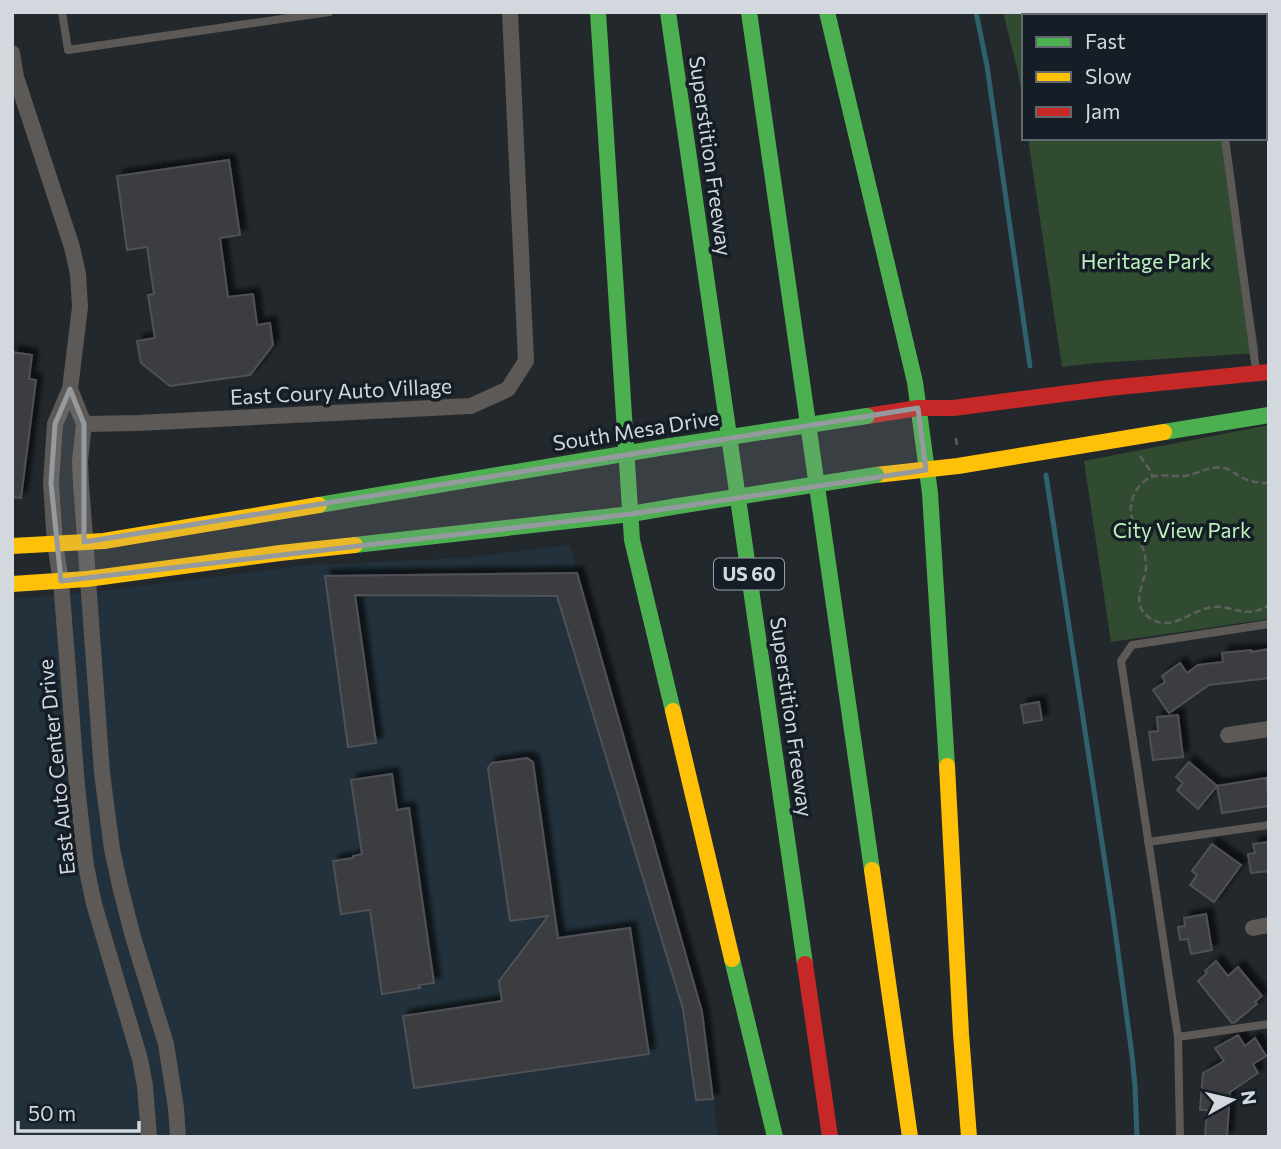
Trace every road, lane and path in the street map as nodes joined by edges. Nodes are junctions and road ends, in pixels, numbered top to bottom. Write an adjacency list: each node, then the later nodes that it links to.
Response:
1 (62, 12): 2 (lane)
2 (329, 12)
3 (510, 12): 15 (street, East Coury Auto Village)
4 (598, 12): 16 (main road)
5 (668, 12): 39 (main road, Superstition Freeway / US 60)
6 (749, 12): 40 (main road)
7 (827, 12): 13 (main road)
8 (12, 54): 9 (street, East Auto Center Drive)
9 (14, 78): 12 (street, East Auto Center Drive)
10 (1225, 140): 11 (lane)
11 (1263, 372): 13 (main road, South Mesa Drive)
12 (70, 389): 15 (street, East Auto Center Drive); 23 (street, East Auto Center Drive)
13 (918, 408): 16 (main road, South Mesa Drive, bridge); 18 (main road)
14 (1269, 415): 18 (main road)
15 (84, 424): 22 (street, East Auto Center Drive)
16 (626, 453): 21 (main road); 22 (main road, South Mesa Drive)
17 (1137, 453): 19 (path)
18 (926, 470): 21 (main road, bridge); 41 (main road)
19 (1153, 477): 20 (path); 28 (path)
20 (1269, 483)
21 (631, 514): 25 (main road); 38 (main road)
22 (85, 542): 23 (main road, South Mesa Drive); 25 (street, East Auto Center Drive)
23 (55, 544): 24 (main road, South Mesa Drive); 26 (street, East Auto Center Drive)
24 (12, 546)
25 (88, 579): 26 (main road); 37 (street, East Auto Center Drive)
26 (61, 581): 27 (main road); 36 (street, East Auto Center Drive)
27 (12, 584)
28 (1269, 605)
29 (1269, 624): 33 (lane)
30 (1269, 729): 31 (street)
31 (1228, 736)
32 (1269, 825): 33 (lane)
33 (1148, 842): 35 (lane)
34 (1269, 1024): 35 (lane)
35 (1178, 1037): 42 (lane)
36 (149, 1137)
37 (178, 1137)
38 (775, 1137)
39 (830, 1137)
40 (910, 1137)
41 (969, 1137)
42 (1180, 1137)

